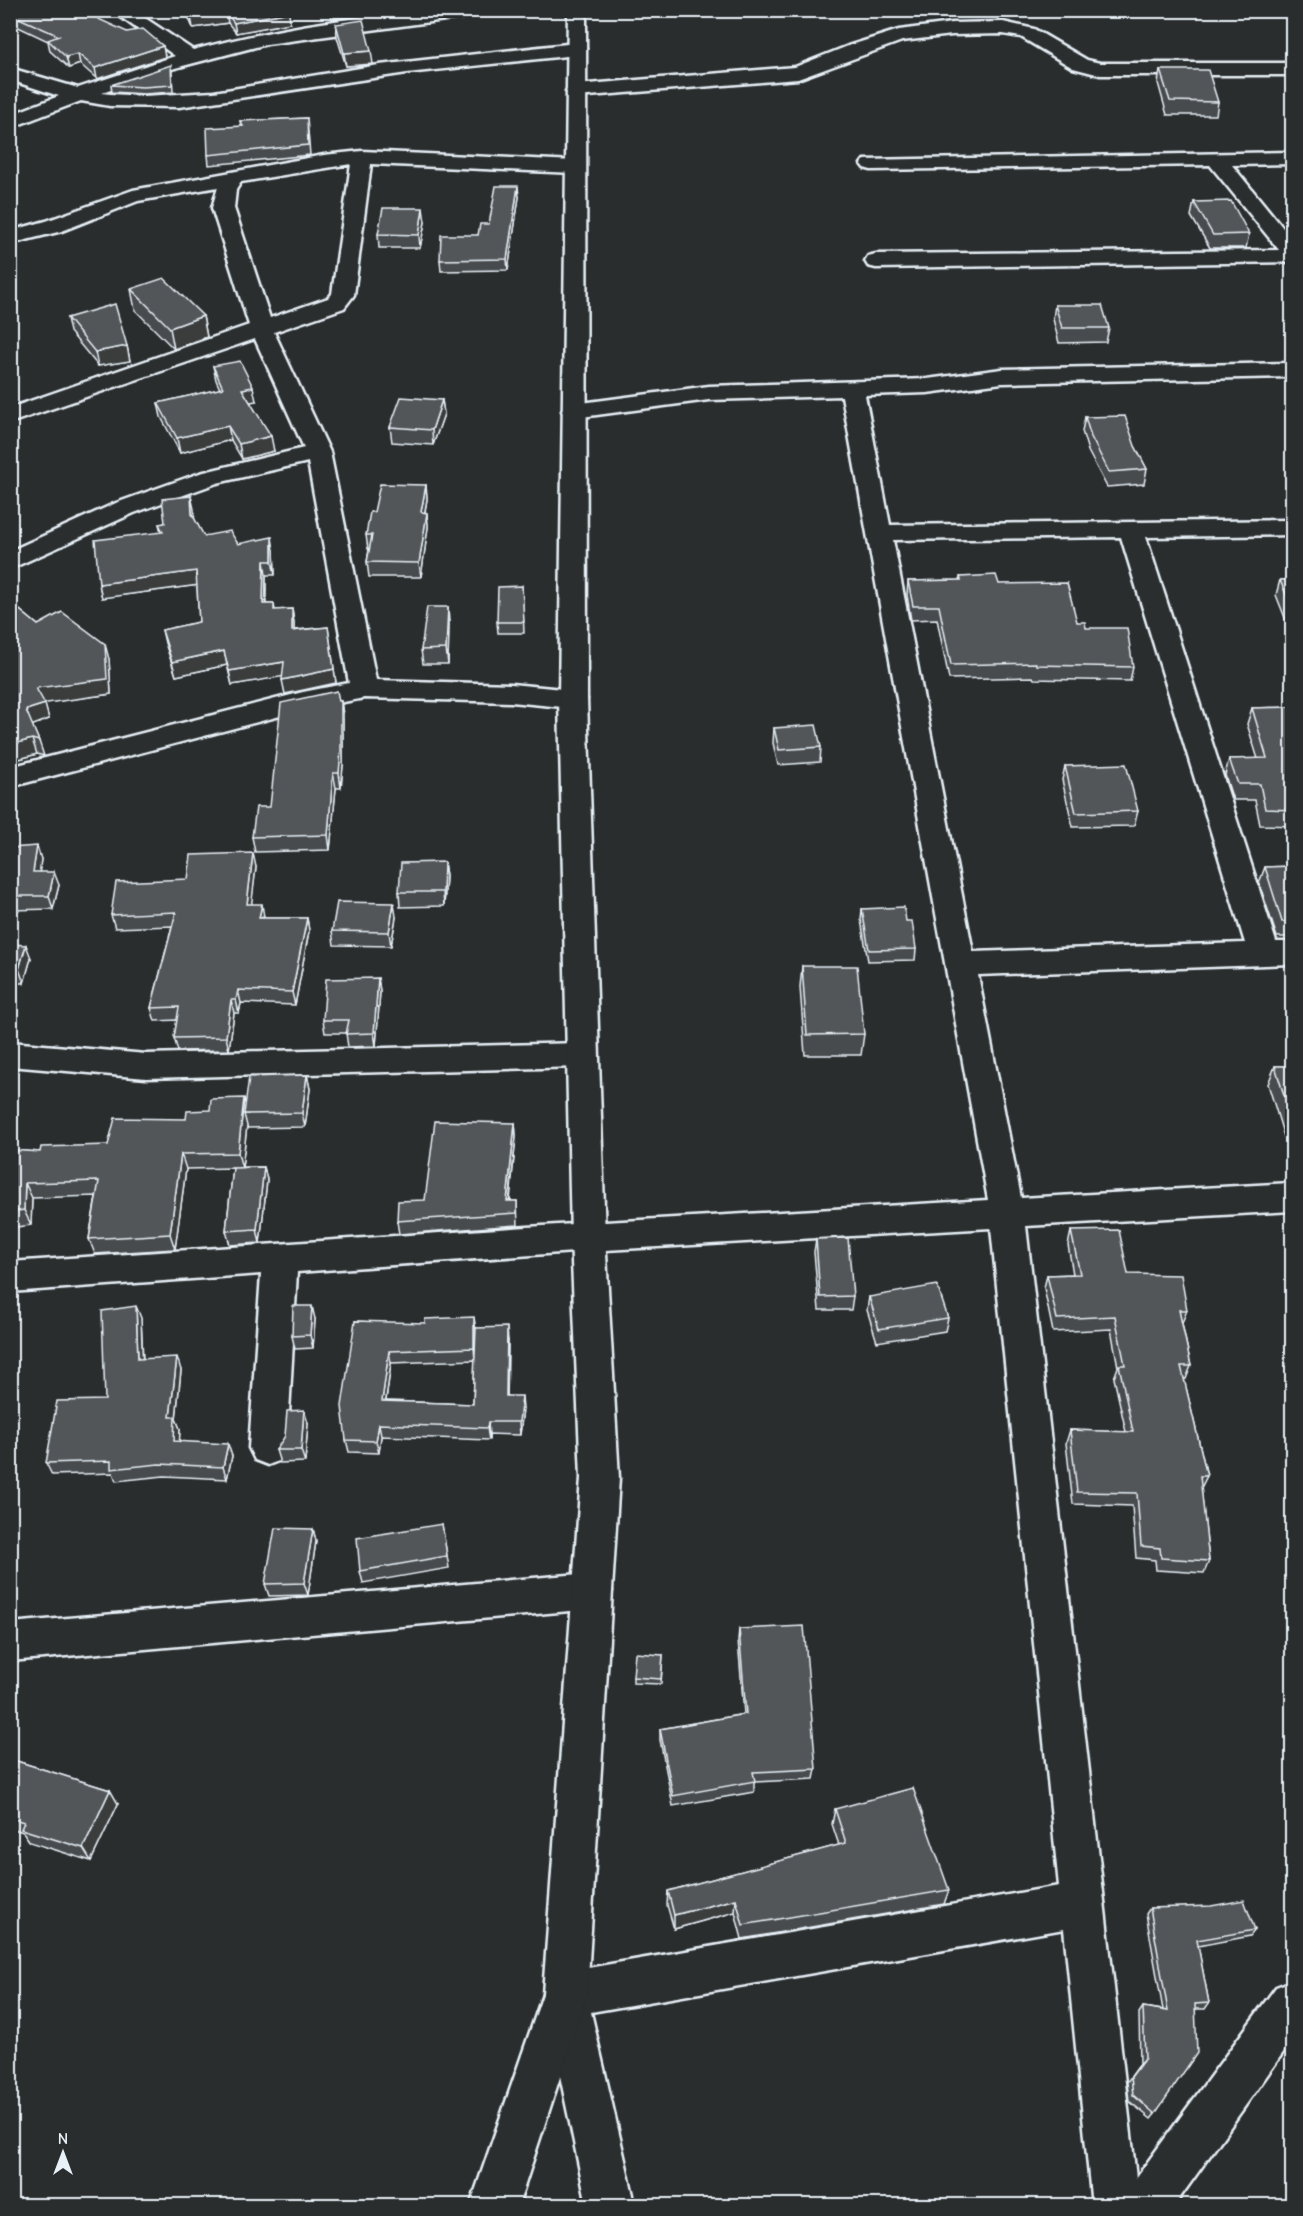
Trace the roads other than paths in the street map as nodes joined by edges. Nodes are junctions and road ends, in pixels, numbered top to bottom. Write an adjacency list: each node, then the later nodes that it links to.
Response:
1 (120, 10): 7 (street)
2 (310, 10): 5 (street)
3 (475, 10): 5 (street)
4 (577, 10): 6 (street)
5 (326, 28): 7 (street)
6 (576, 49): 10 (street); 11 (street)
7 (190, 57): 11 (street)
8 (1293, 69): 10 (street)
9 (10, 74): 11 (street)
10 (576, 91): 17 (street)
11 (76, 95): 12 (street)
12 (10, 122)
13 (362, 157): 17 (street); 18 (street); 22 (street)
14 (1293, 158): 15 (street)
15 (1216, 159): 16 (street); 20 (street)
16 (872, 164)
17 (575, 167): 25 (street)
18 (234, 177): 19 (street); 22 (street)
19 (10, 238)
20 (1293, 254): 21 (street)
21 (876, 261)
22 (262, 330): 26 (street); 27 (street)
23 (1293, 370): 24 (street)
24 (852, 388): 25 (street); 30 (street)
25 (574, 411): 33 (street)
26 (10, 416)
27 (318, 452): 31 (street); 32 (street)
28 (1293, 527): 29 (street)
29 (1131, 530): 30 (street); 35 (street)
30 (879, 533): 36 (street)
31 (10, 561)
32 (364, 689): 33 (street); 34 (street)
33 (573, 699): 38 (street)
34 (10, 777)
35 (1278, 953): 36 (street)
36 (960, 964): 40 (street)
37 (10, 1054): 38 (street)
38 (582, 1055): 41 (street)
39 (1293, 1197): 40 (street)
40 (1006, 1213): 41 (street); 47 (street)
41 (588, 1238): 42 (street); 45 (street)
42 (280, 1259): 43 (street); 44 (street)
43 (10, 1277)
44 (268, 1448)
45 (592, 1591): 46 (street); 48 (street)
46 (10, 1642)
47 (1083, 1904): 48 (street); 52 (street)
48 (565, 1994): 50 (street); 51 (street)
49 (1293, 2003): 53 (street)
50 (494, 2205)
51 (609, 2205)
52 (1116, 2205)
53 (1145, 2205)

